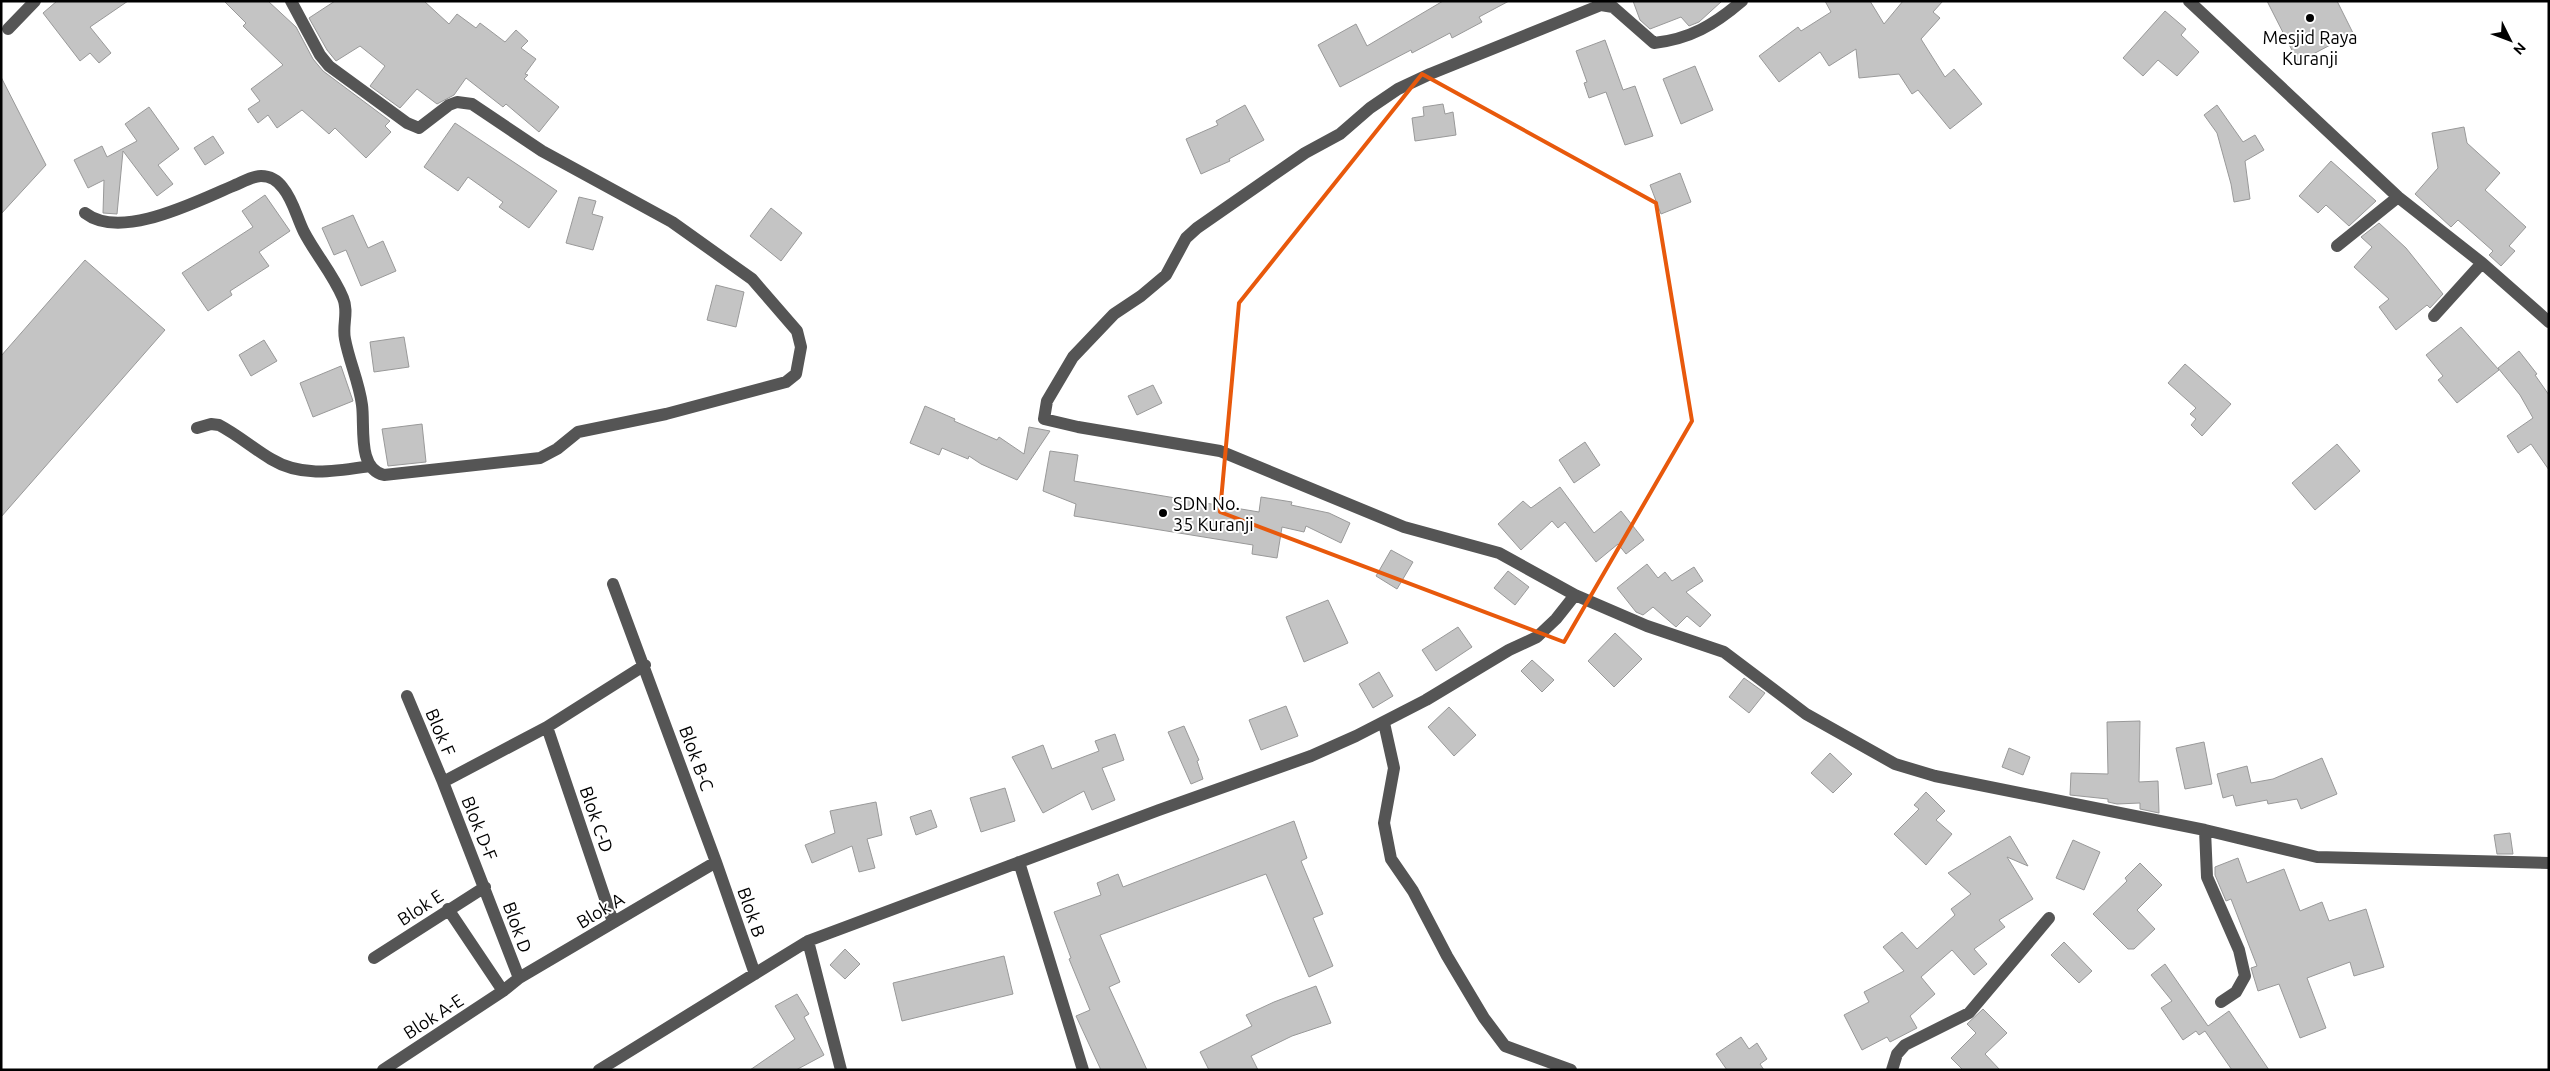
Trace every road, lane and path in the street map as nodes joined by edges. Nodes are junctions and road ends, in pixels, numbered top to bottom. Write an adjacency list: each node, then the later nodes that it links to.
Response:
1 (35, 1): 5 (street)
2 (292, 1): 13 (street)
3 (1742, 1): 15 (street)
4 (2189, 1): 6 (street)
5 (8, 30)
6 (2398, 198): 8 (street); 9 (street)
7 (86, 213): 13 (street)
8 (2337, 246)
9 (2482, 263): 10 (street); 11 (street)
10 (2434, 316)
11 (2549, 322)
12 (197, 428): 13 (street)
13 (370, 466)
14 (613, 584): 16 (street)
15 (1575, 594): 18 (street); 21 (street)
16 (645, 665): 19 (street); 22 (street, Blok B-C)
17 (407, 696): 20 (street, Blok F)
18 (1384, 723): 23 (street); 39 (street)
19 (548, 727): 20 (street); 28 (street, Blok C-D)
20 (443, 782): 25 (street, Blok D-F)
21 (2204, 830): 24 (street); 34 (street)
22 (716, 862): 28 (street, Blok A); 31 (street, Blok B)
23 (1018, 862): 29 (street); 38 (street)
24 (2549, 863)
25 (485, 887): 26 (street, Blok E); 32 (street, Blok D)
26 (448, 909): 30 (street, Blok E); 33 (street)
27 (2049, 918): 40 (street)
28 (613, 922): 32 (street, Blok A)
29 (808, 941): 31 (street); 35 (street)
30 (374, 958)
31 (754, 974): 37 (street)
32 (519, 978): 33 (street, Blok A)
33 (503, 991): 36 (street, Blok A-E)
34 (2221, 1002)
35 (839, 1069)
36 (382, 1070)
37 (599, 1070)
38 (1083, 1070)
39 (1571, 1070)
40 (1892, 1070)

